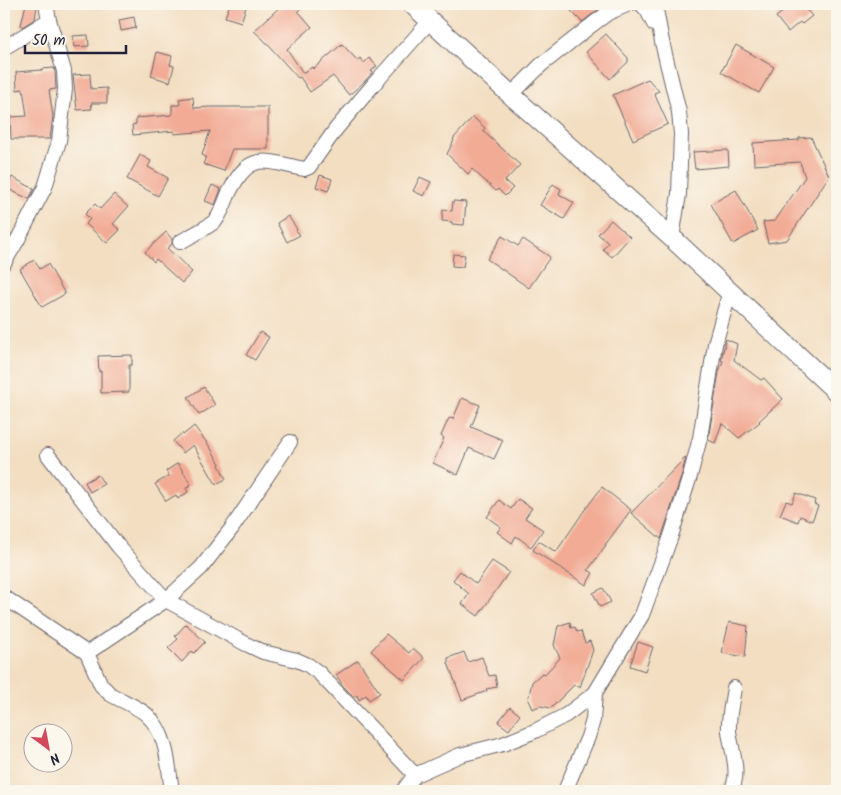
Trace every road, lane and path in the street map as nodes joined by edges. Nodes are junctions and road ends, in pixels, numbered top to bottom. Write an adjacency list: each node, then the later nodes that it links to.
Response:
1 (46, 4): 6 (street)
2 (412, 4): 7 (main road)
3 (629, 4): 10 (street)
4 (641, 4): 8 (street)
5 (655, 4): 8 (street)
6 (49, 20): 9 (street); 13 (street)
7 (431, 20): 10 (main road); 12 (street)
8 (662, 42): 11 (street)
9 (4, 48)
10 (511, 95): 11 (main road)
11 (672, 238): 14 (main road)
12 (180, 242)
13 (4, 263)
14 (730, 291): 15 (main road); 22 (street)
15 (837, 392)
16 (290, 442): 19 (street)
17 (48, 455): 19 (street)
18 (4, 597): 20 (street)
19 (166, 600): 20 (street); 23 (street)
20 (87, 653): 24 (street)
21 (734, 688): 27 (street)
22 (595, 693): 23 (street); 26 (street)
23 (415, 775): 25 (street)
24 (172, 791)
25 (403, 791)
26 (565, 791)
27 (730, 791)

